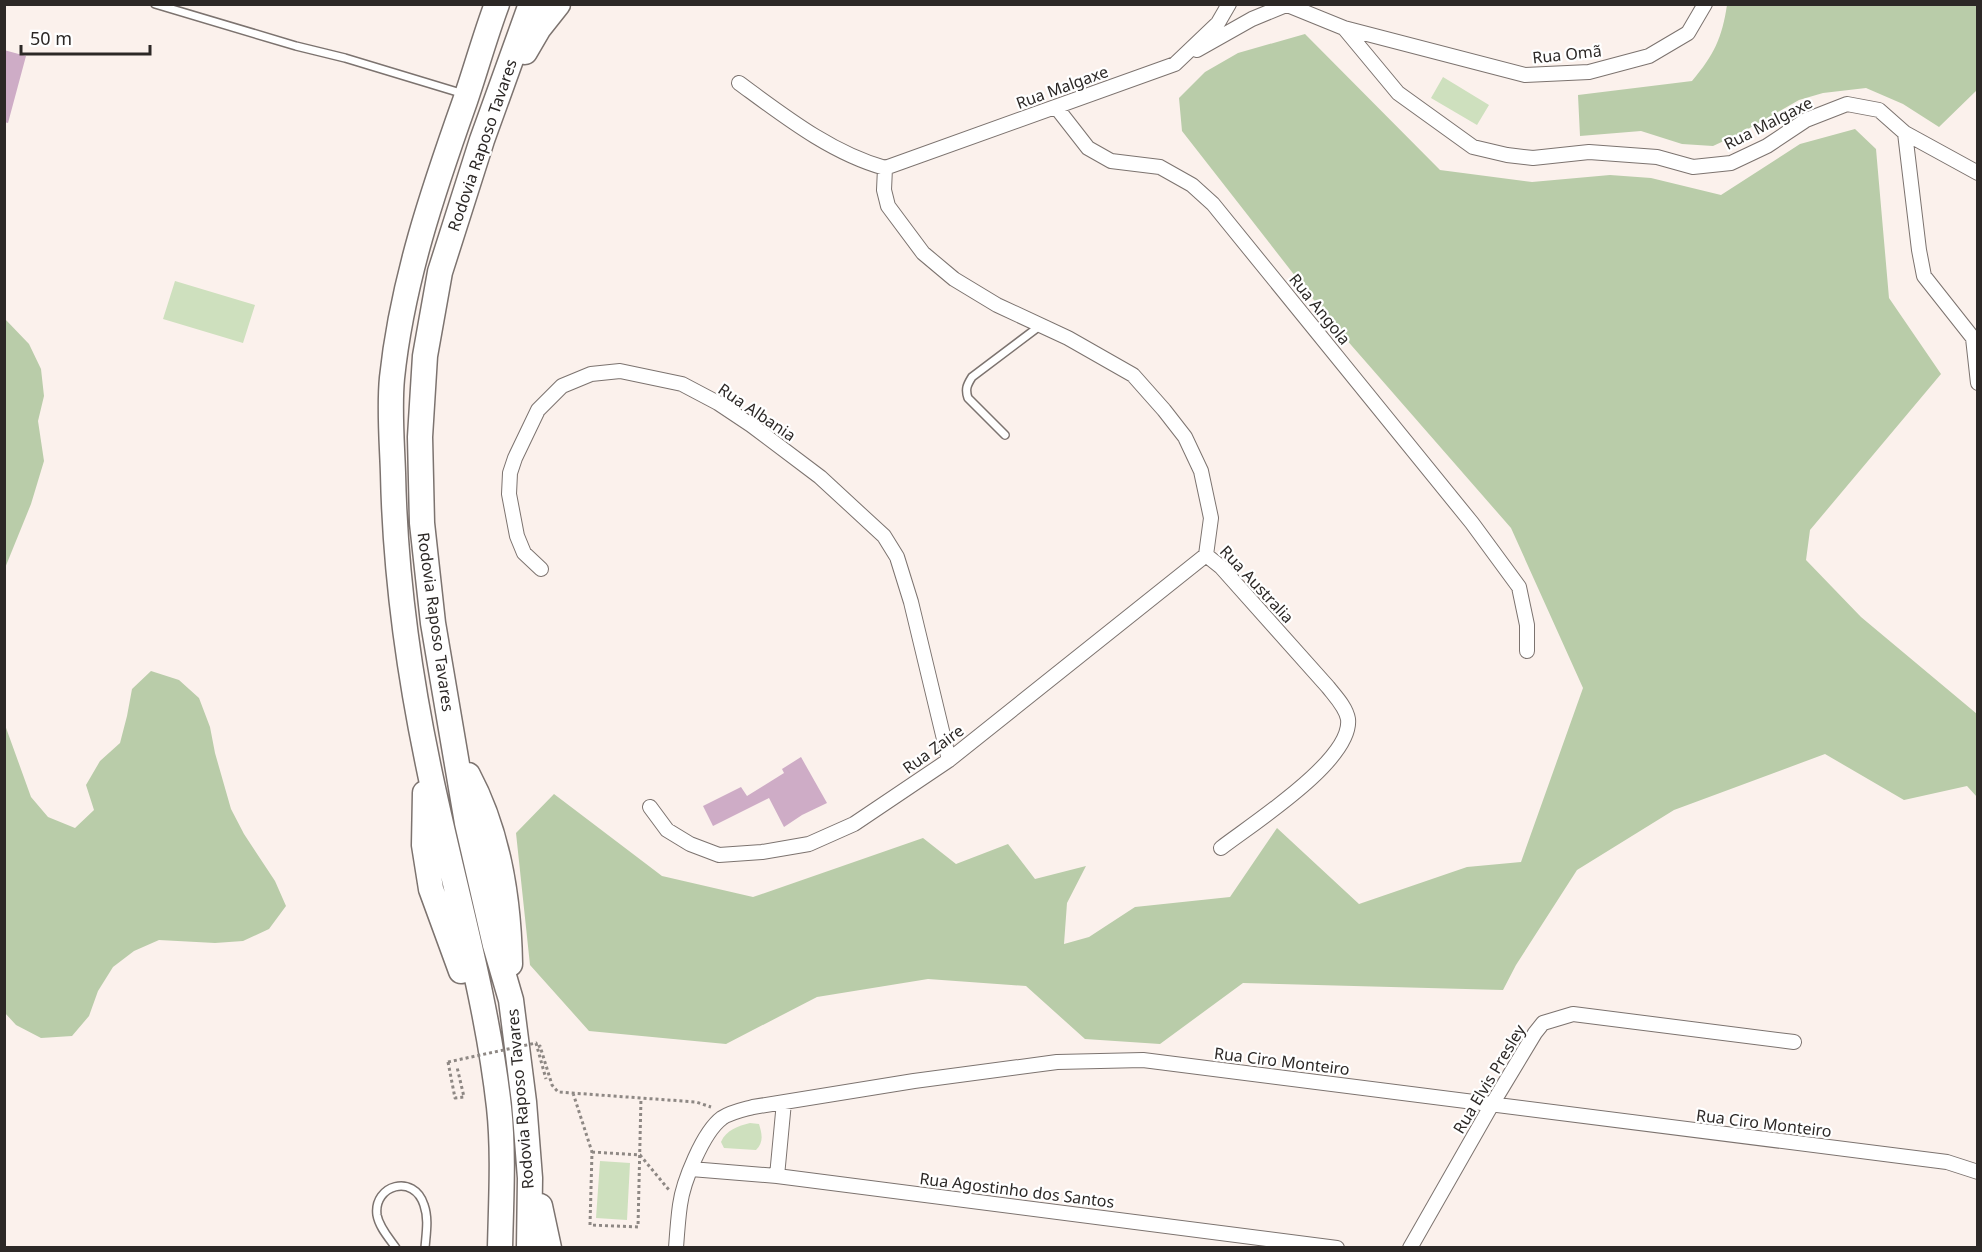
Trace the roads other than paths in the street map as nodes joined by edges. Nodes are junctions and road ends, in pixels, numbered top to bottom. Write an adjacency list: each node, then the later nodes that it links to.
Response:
1 (155, 4): 11 (lane)
2 (497, 4): 11 (highway, Rodovia Raposo Tavares)
3 (531, 4): 14 (highway, Rodovia Raposo Tavares)
4 (558, 4): 14 (highway)
5 (1229, 4): 9 (street, Rua Malgaxe)
6 (1706, 4): 8 (street, Rua Omã)
7 (1285, 5): 8 (street, Rua Omã); 9 (street)
8 (1344, 28): 13 (street, Rua Malgaxe)
9 (1175, 64): 12 (street, Rua Malgaxe)
10 (739, 83): 15 (street)
11 (467, 95): 35 (highway, Rodovia Raposo Tavares)
12 (1056, 107): 15 (street, Rua Malgaxe); 22 (street, Rua Angola)
13 (1905, 133): 16 (street, Rua Malgaxe); 18 (street)
14 (482, 140): 27 (highway, Rodovia Raposo Tavares)
15 (885, 168): 17 (street, Rua Australia)
16 (1977, 173)
17 (1041, 325): 19 (lane); 20 (street, Rua Australia)
18 (1977, 383)
19 (1005, 435)
20 (1206, 555): 23 (street, Rua Zaire); 25 (street, Rua Australia)
21 (541, 568): 23 (street, Rua Albania)
22 (1527, 651)
23 (949, 760): 24 (street, Rua Zaire)
24 (650, 807)
25 (1221, 848)
26 (1794, 1042): 29 (street, Rua Elvis Presley)
27 (524, 1102): 36 (highway, Rodovia Raposo Tavares); 37 (highway)
28 (784, 1102): 29 (street, Rua Ciro Monteiro); 30 (street, Rua Ciro Monteiro); 32 (street)
29 (1491, 1106): 31 (street, Rua Ciro Monteiro); 40 (street, Rua Elvis Presley)
30 (691, 1169): 32 (street, Rua Agostinho dos Santos); 38 (street, Rua Ciro Monteiro)
31 (1977, 1172)
32 (777, 1176): 39 (street, Rua Agostinho dos Santos)
33 (396, 1248): 34 (lane)
34 (424, 1248)
35 (500, 1248)
36 (529, 1248)
37 (549, 1248)
38 (676, 1248)
39 (1338, 1248)
40 (1410, 1248)

